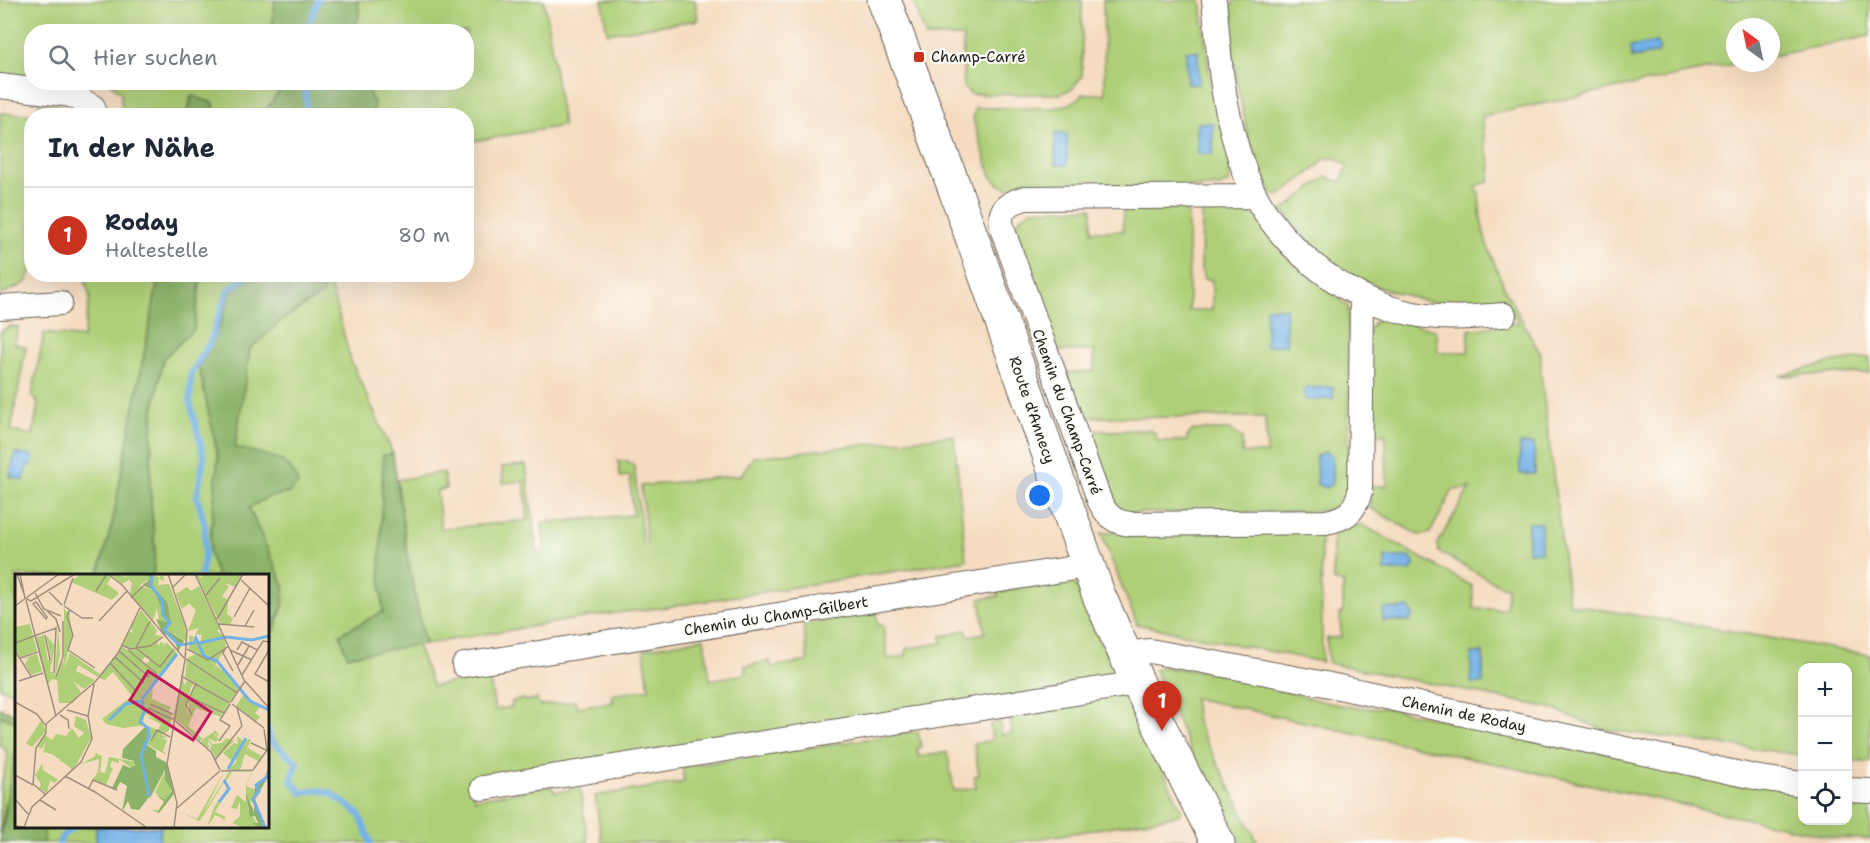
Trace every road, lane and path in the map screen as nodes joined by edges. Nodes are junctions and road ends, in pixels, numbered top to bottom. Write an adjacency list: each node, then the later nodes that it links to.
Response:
1 (884, 0): 12 (main road, Route d'Annecy)
2 (1214, 0): 7 (street)
3 (0, 86): 4 (street)
4 (24, 89)
5 (32, 90): 6 (street)
6 (93, 107)
7 (1256, 196): 8 (street); 8 (street, Chemin du Champ-Carré)
8 (1362, 296): 11 (street)
9 (60, 303): 10 (street)
10 (0, 307)
11 (1504, 315)
12 (1087, 566): 13 (street, Chemin du Champ-Gilbert); 14 (main road, Route d'Annecy)
13 (464, 665)
14 (1132, 668): 15 (street, Chemin de Roday); 16 (street, Chemin de Roday); 19 (main road, Route d'Annecy)
15 (1798, 783)
16 (483, 788)
17 (1852, 790): 18 (street)
18 (1870, 791)
19 (1218, 843)

